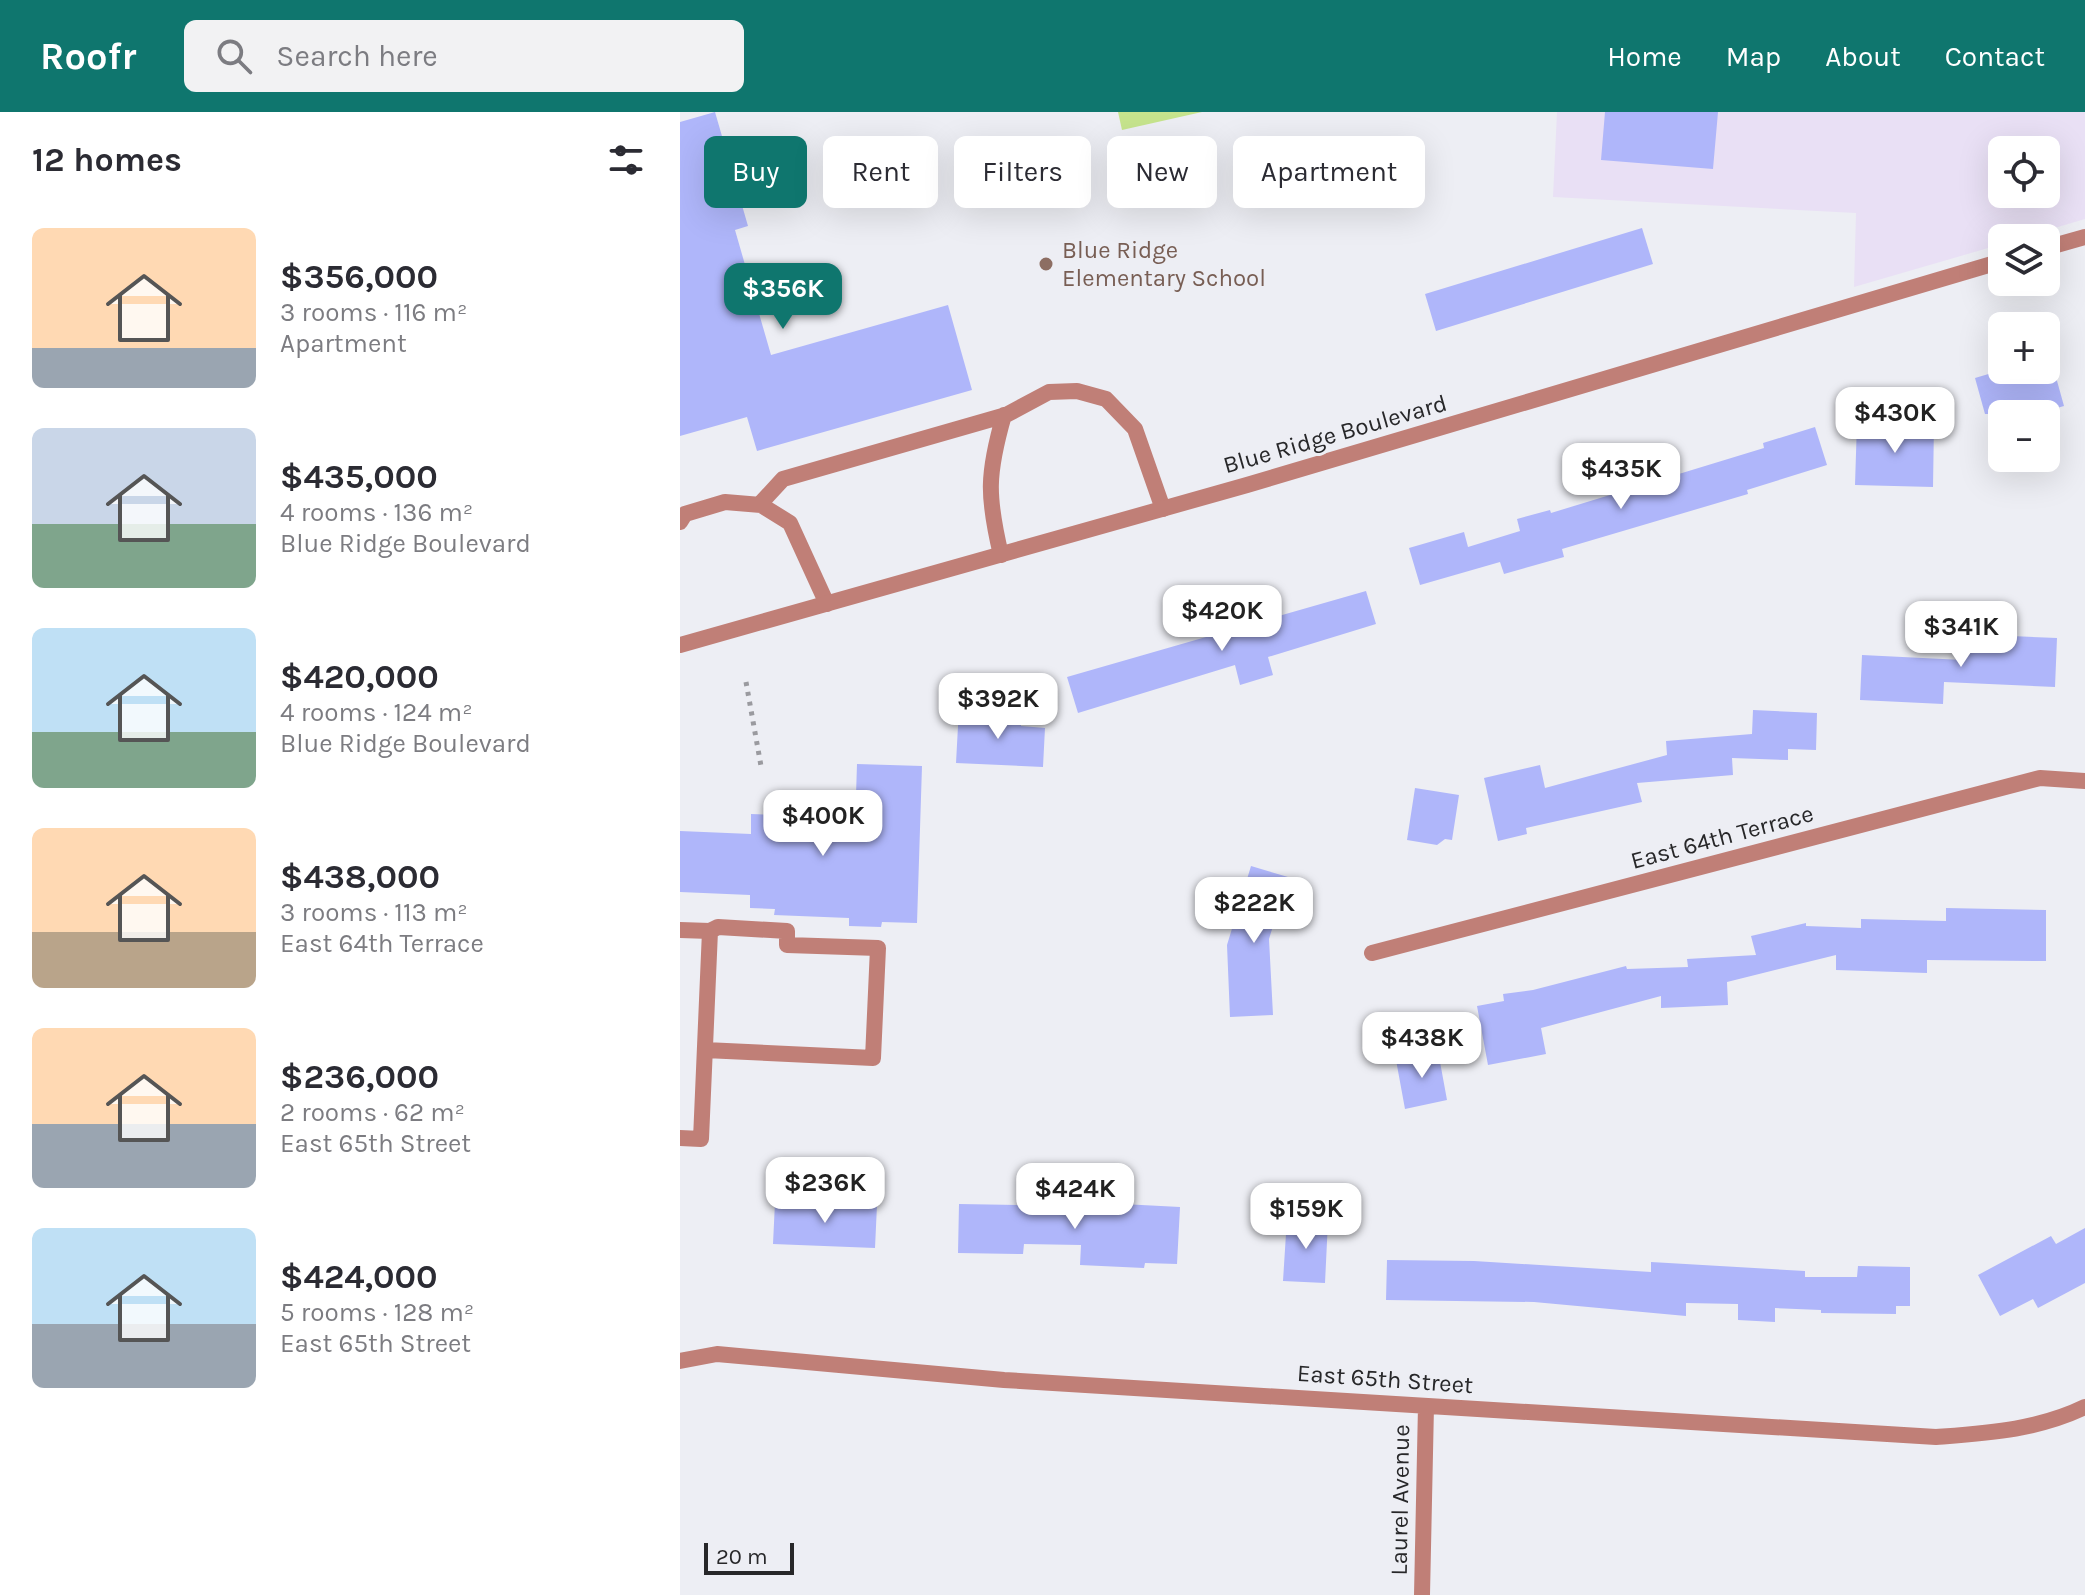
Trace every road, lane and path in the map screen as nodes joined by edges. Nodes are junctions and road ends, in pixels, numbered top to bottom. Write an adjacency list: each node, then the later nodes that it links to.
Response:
1 (2085, 237): 2 (street)
2 (2060, 244)
3 (1988, 265): 6 (street, Blue Ridge Boulevard)
4 (1004, 415): 5 (street); 6 (street); 8 (street)
5 (759, 505): 7 (street); 9 (street)
6 (1163, 509): 8 (street, Blue Ridge Boulevard)
7 (680, 522)
8 (1001, 555): 9 (street, Blue Ridge Boulevard)
9 (827, 604): 10 (street, Blue Ridge Boulevard)
10 (680, 645)
11 (746, 682): 12 (path)
12 (761, 766)
13 (2085, 781): 16 (street, East 64th Terrace)
14 (680, 930): 15 (street)
15 (710, 931): 17 (street); 17 (street)
16 (1372, 953)
17 (705, 1050): 18 (street)
18 (680, 1138)
19 (680, 1361): 20 (street, East 65th Street)
20 (1426, 1406): 21 (street, East 65th Street); 22 (street, Laurel Avenue)
21 (2085, 1407)
22 (1422, 1595)

